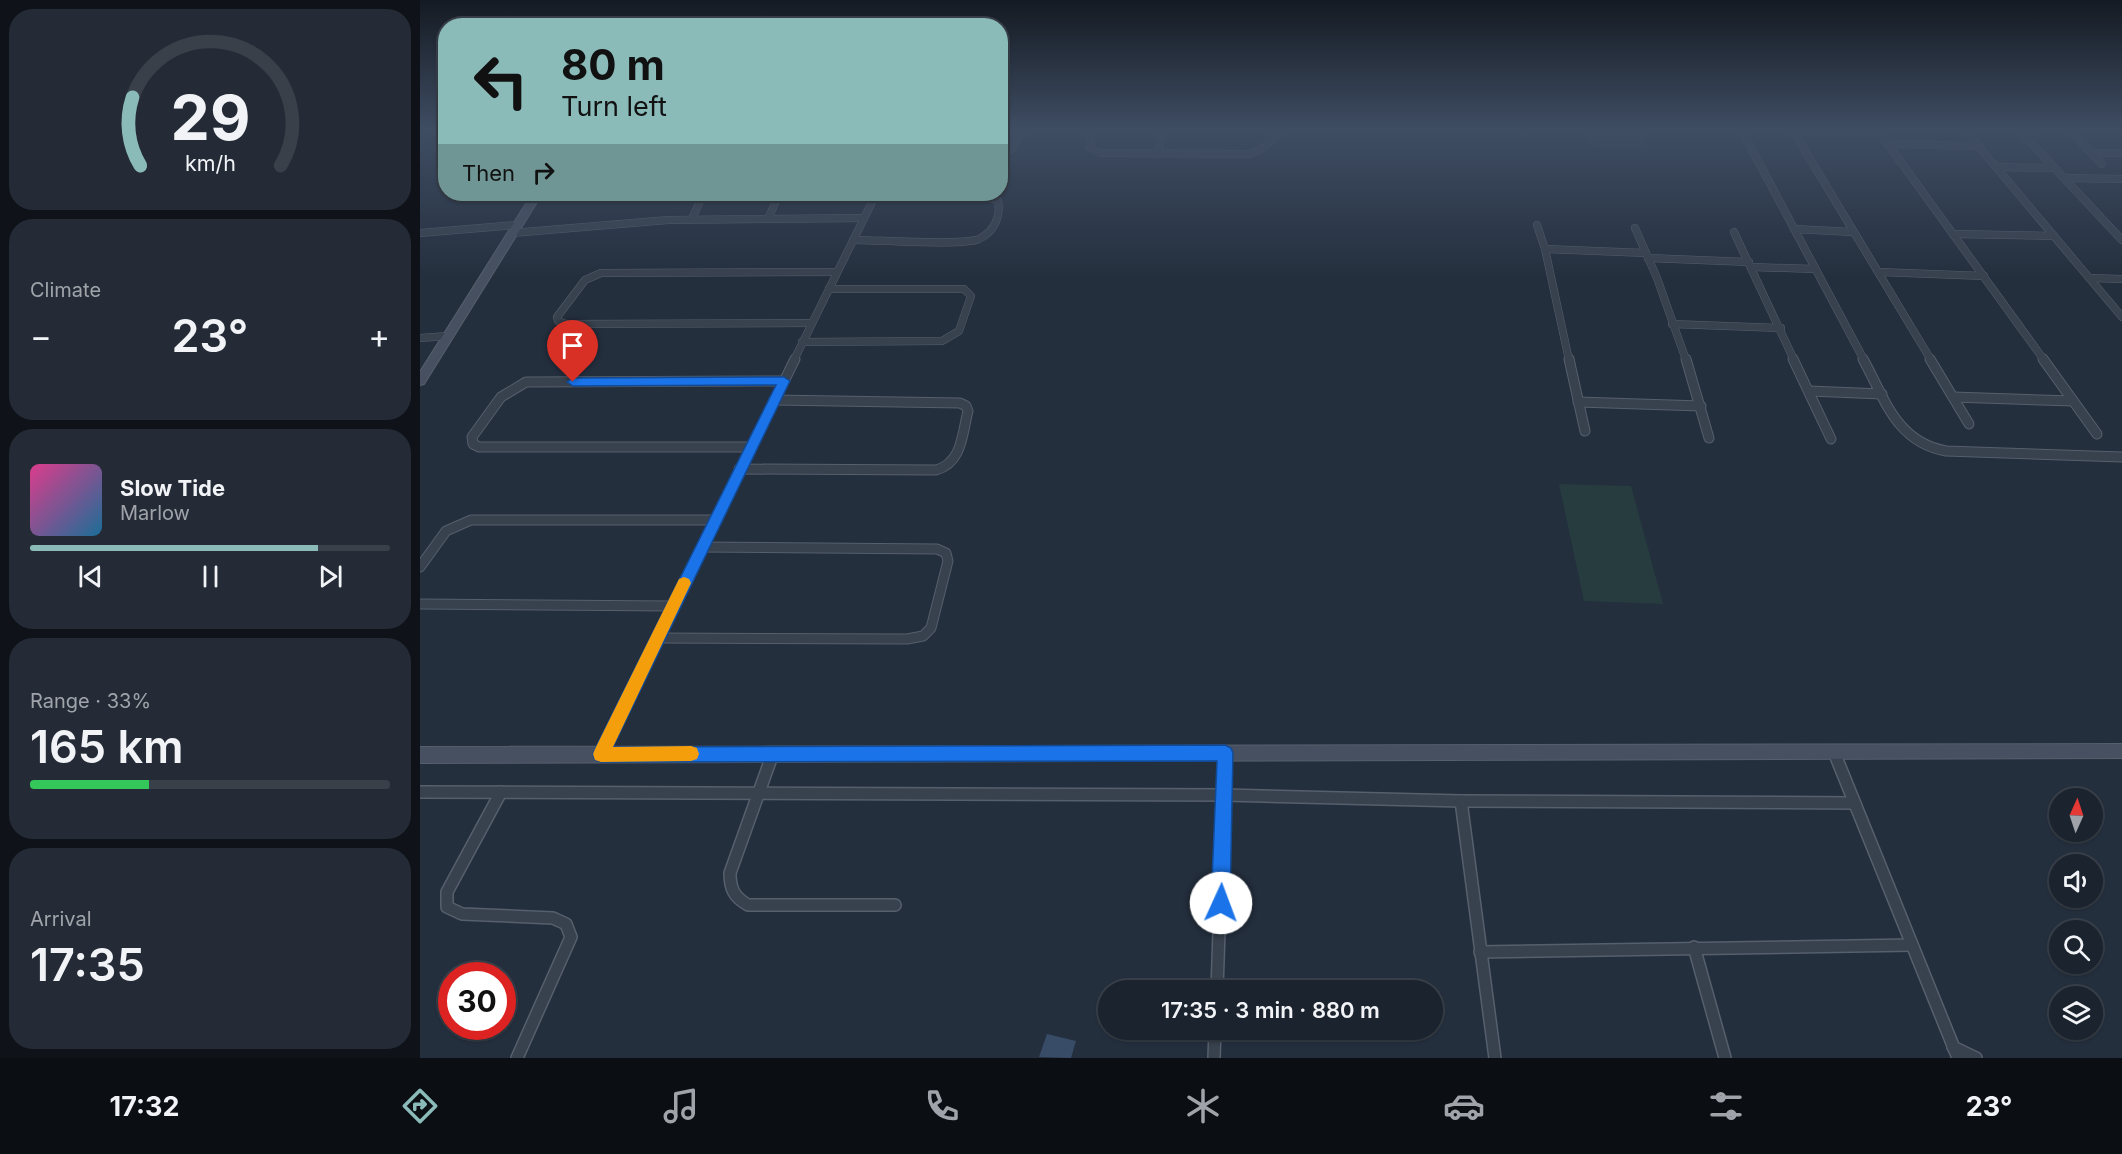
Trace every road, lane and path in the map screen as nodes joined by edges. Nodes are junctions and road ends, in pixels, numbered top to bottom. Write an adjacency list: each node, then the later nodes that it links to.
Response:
1 (1767, 178): 17 (street)
2 (1821, 178): 19 (street)
3 (1913, 178): 21 (street)
4 (2006, 178): 22 (street)
5 (2066, 178): 24 (street)
6 (533, 201): 16 (street)
7 (700, 201): 12 (street)
8 (776, 201): 13 (street)
9 (872, 201): 11 (street)
10 (998, 201): 23 (street)
11 (864, 218): 13 (street); 23 (street)
12 (692, 219): 13 (street); 16 (street)
13 (768, 219)
14 (1537, 225): 25 (street)
15 (1635, 228): 26 (street)
16 (515, 229): 20 (street); 39 (street)
17 (1794, 229): 19 (street); 28 (street)
18 (1734, 232): 27 (street)
19 (1853, 232): 30 (street)
20 (420, 233)
21 (1953, 234): 22 (street); 31 (street)
22 (2054, 236): 32 (street)
23 (853, 240): 29 (street)
24 (2122, 240)
25 (1545, 249): 26 (street); 49 (street)
26 (1647, 256): 27 (street); 37 (street)
27 (1750, 264): 28 (street); 38 (street)
28 (1815, 269): 45 (street)
29 (837, 272): 34 (street); 36 (street)
30 (1879, 272): 31 (street); 46 (street)
31 (1984, 276): 48 (street)
32 (2089, 278): 33 (street); 35 (street)
33 (2122, 279)
34 (829, 289): 36 (street); 41 (street)
35 (2122, 317)
36 (812, 323): 41 (street)
37 (1672, 324): 38 (street); 50 (street)
38 (1781, 328): 44 (street)
39 (448, 336): 40 (street); 42 (street)
40 (420, 338)
41 (802, 342): 43 (street)
42 (420, 381)
43 (784, 381): 47 (street); 56 (street)
44 (1809, 391): 45 (street); 55 (street)
45 (1882, 393): 57 (street)
46 (1953, 397): 48 (street); 51 (street)
47 (774, 400): 56 (street); 58 (street)
48 (2073, 401): 53 (street)
49 (1578, 402): 50 (street); 52 (street)
50 (1701, 406): 54 (street)
51 (1969, 424)
52 (1585, 431)
53 (2097, 434)
54 (1709, 438)
55 (1831, 439)
56 (751, 447): 58 (street)
57 (2122, 457)
58 (739, 469): 59 (street)
59 (715, 520): 60 (street); 61 (street)
60 (702, 547): 63 (street); 64 (street)
61 (420, 567)
62 (420, 604): 63 (street)
63 (672, 606): 64 (street)
64 (657, 638): 69 (street)
65 (2122, 751): 66 (street)
66 (1834, 752): 68 (street); 76 (street)
67 (773, 753): 68 (street); 69 (street); 73 (street)
68 (1225, 753): 74 (street)
69 (601, 754): 70 (street)
70 (420, 755)
71 (420, 792): 72 (street)
72 (501, 792): 73 (street); 84 (street)
73 (758, 794): 74 (street); 77 (street)
74 (1225, 795): 75 (street); 81 (street)
75 (1461, 801): 76 (street); 80 (street)
76 (1854, 803): 78 (street)
77 (895, 905)
78 (1912, 945): 79 (street); 83 (street)
79 (1694, 947): 80 (street); 87 (street)
80 (1480, 952): 86 (street)
81 (1217, 980)
82 (1215, 1040): 85 (street)
83 (1956, 1052): 88 (street)
84 (518, 1058)
85 (1214, 1058)
86 (1495, 1058)
87 (1725, 1058)
88 (1976, 1058)

